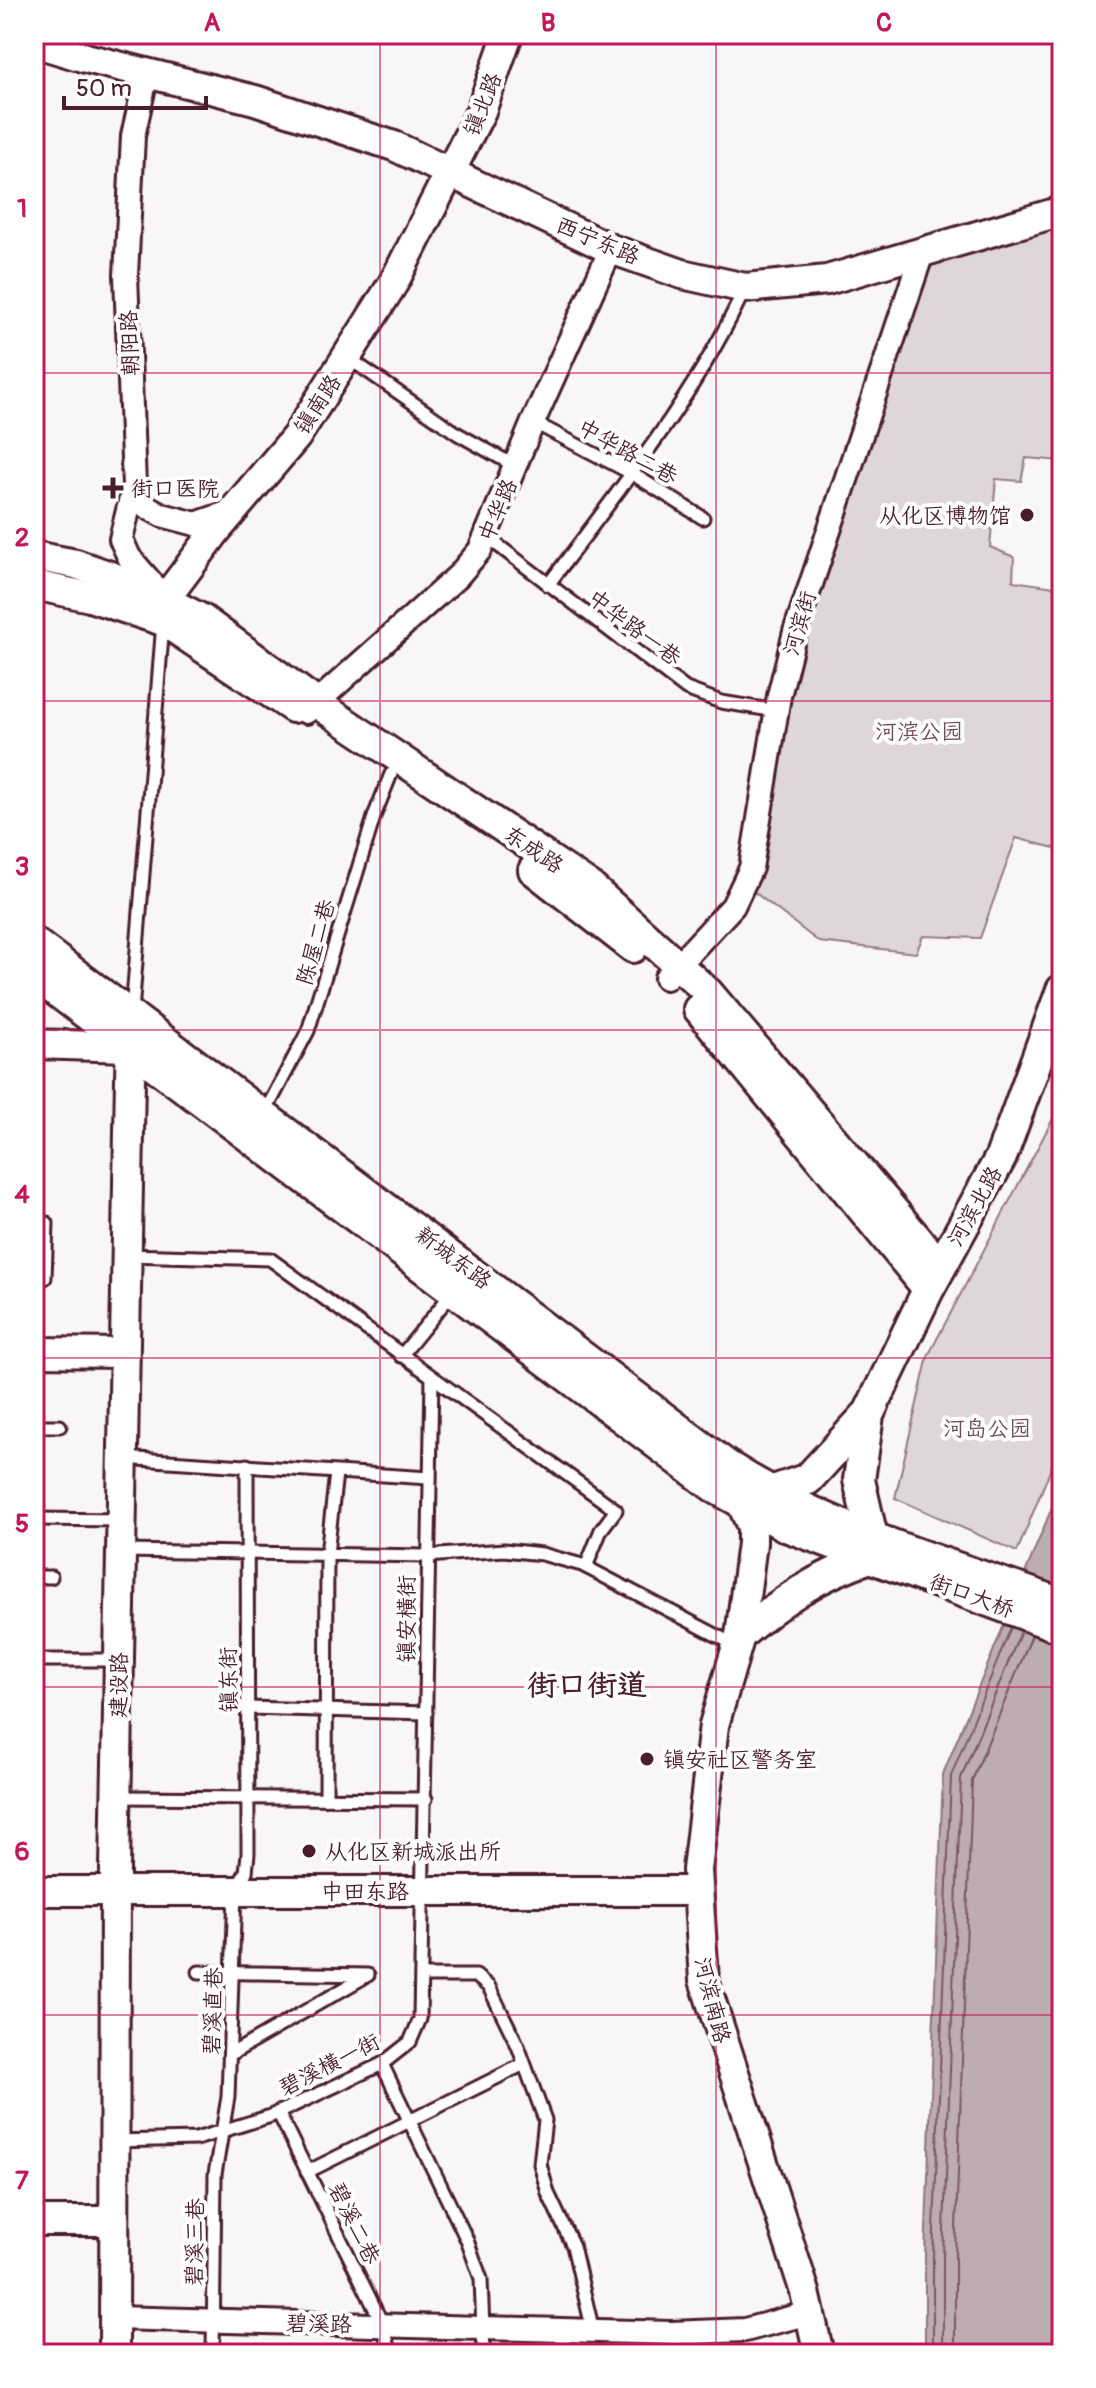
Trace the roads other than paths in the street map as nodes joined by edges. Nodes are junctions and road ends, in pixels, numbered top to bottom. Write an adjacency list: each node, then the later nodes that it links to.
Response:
1 (508, 34): 4 (street, 镇北路)
2 (34, 42): 3 (street, 西宁东路)
3 (147, 73): 4 (street, 西宁东路); 13 (street, 朝阳路)
4 (452, 172): 6 (street, 西宁东路); 9 (street, 镇南路)
5 (1062, 211): 7 (street, 西宁东路)
6 (611, 249): 8 (street, 西宁东路); 10 (street, 中华路)
7 (922, 253): 8 (street, 西宁东路); 22 (street, 河滨街)
8 (745, 288): 12 (lane)
9 (347, 357): 11 (lane); 14 (street, 镇南路)
10 (533, 422): 11 (street, 中华路); 12 (lane, 中华路二巷)
11 (515, 466): 16 (street, 中华路)
12 (631, 473): 15 (lane, 中华路二巷); 19 (lane)
13 (134, 486): 14 (street); 20 (street, 朝阳路)
14 (233, 511): 20 (street, 镇南路)
15 (703, 518)
16 (487, 537): 19 (lane, 中华路一巷); 21 (street, 中华路)
17 (34, 556): 20 (street, 东成路)
18 (34, 585): 20 (street, 东成路)
19 (548, 585): 22 (lane, 中华路一巷)
20 (164, 610): 21 (street, 东成路); 28 (lane)
21 (309, 709): 23 (street, 东成路); 25 (street, 东成路)
22 (777, 711): 25 (street, 河滨街)
23 (391, 774): 25 (street, 东成路); 31 (lane, 陈屋二巷)
24 (34, 943): 28 (main road, 新城东路)
25 (672, 971): 35 (street, 东成路)
26 (34, 974): 30 (main road, 新城东路)
27 (1062, 990): 35 (main road, 河滨北路)
28 (132, 1017): 30 (street, 建设路); 31 (main road, 新城东路)
29 (34, 1044): 30 (street)
30 (128, 1047): 33 (street, 建设路); 36 (main road, 新城东路)
31 (264, 1114): 48 (main road, 新城东路)
32 (34, 1223): 34 (lane)
33 (125, 1255): 38 (street, 建设路); 39 (lane)
34 (34, 1278)
35 (935, 1278): 41 (main road, 河滨北路)
36 (453, 1292): 39 (lane); 48 (main road, 新城东路)
37 (34, 1352): 38 (street)
38 (124, 1353): 44 (street, 建设路)
39 (401, 1356): 40 (lane)
40 (432, 1378): 47 (lane); 56 (lane)
41 (868, 1415): 48 (main road, 河滨北路); 51 (main road, 河滨北路)
42 (34, 1426): 43 (lane)
43 (60, 1426)
44 (122, 1458): 45 (lane); 50 (street, 建设路)
45 (247, 1465): 46 (lane); 53 (lane, 镇东街)
46 (336, 1473): 47 (lane); 54 (lane)
47 (429, 1478): 55 (lane)
48 (755, 1498): 51 (main road, 新城东路); 61 (street, 河滨南路)
49 (34, 1519): 50 (lane)
50 (121, 1520): 52 (street, 建设路)
51 (879, 1550): 59 (main road, 街口大桥); 60 (main road, 街口大桥); 61 (street)
52 (120, 1551): 53 (lane, 镇安横街); 63 (street, 建设路)
53 (247, 1553): 54 (lane, 镇安横街); 64 (lane, 镇东街)
54 (327, 1554): 55 (lane, 镇安横街); 65 (lane)
55 (427, 1556): 56 (lane); 66 (lane, 镇安横街)
56 (586, 1567): 61 (lane)
57 (34, 1577): 58 (lane)
58 (51, 1577)
59 (1062, 1604)
60 (1062, 1628)
61 (738, 1641): 75 (street, 河滨南路)
62 (34, 1660): 63 (lane)
63 (119, 1660): 67 (street, 建设路)
64 (248, 1708): 65 (lane); 68 (lane, 镇东街)
65 (326, 1711): 66 (lane); 69 (lane)
66 (426, 1713): 70 (lane, 镇安横街)
67 (117, 1797): 68 (lane); 72 (street, 建设路)
68 (248, 1798): 69 (lane); 73 (lane, 镇东街)
69 (326, 1798): 70 (lane)
70 (426, 1799): 74 (lane, 镇安横街)
71 (34, 1891): 72 (street, 中田东路)
72 (115, 1891): 73 (street, 中田东路); 85 (street, 建设路)
73 (235, 1891): 74 (street, 中田东路); 77 (lane, 碧溪直巷)
74 (421, 1891): 75 (street, 中田东路); 78 (lane, 碧溪横一街)
75 (697, 1891): 89 (street, 河滨南路)
76 (199, 1972): 77 (lane)
77 (233, 1973): 79 (lane, 碧溪直巷); 79 (lane)
78 (422, 1976): 80 (lane, 碧溪横一街); 81 (lane)
79 (231, 2054): 84 (lane, 碧溪直巷)
80 (382, 2064): 82 (lane, 碧溪横一街); 83 (lane)
81 (524, 2064): 83 (lane); 94 (lane)
82 (278, 2112): 84 (lane, 碧溪横一街); 86 (lane, 碧溪二巷)
83 (409, 2120): 86 (lane); 93 (lane)
84 (224, 2132): 85 (lane, 碧溪横一街); 91 (lane, 碧溪三巷)
85 (114, 2141): 88 (street, 建设路)
86 (307, 2172): 92 (lane, 碧溪二巷)
87 (34, 2221): 88 (street)
88 (114, 2221): 90 (street, 建设路)
89 (809, 2313): 94 (street, 碧溪路); 99 (street, 河滨南路)
90 (114, 2318): 91 (street, 碧溪路); 95 (street, 建设路)
91 (213, 2321): 92 (street, 碧溪路); 96 (lane, 碧溪三巷)
92 (383, 2325): 93 (street, 碧溪路); 97 (lane, 碧溪二巷)
93 (484, 2328): 94 (street, 碧溪路); 98 (lane)
94 (593, 2331)
95 (114, 2354)
96 (213, 2354)
97 (391, 2354)
98 (484, 2354)
99 (819, 2354)

